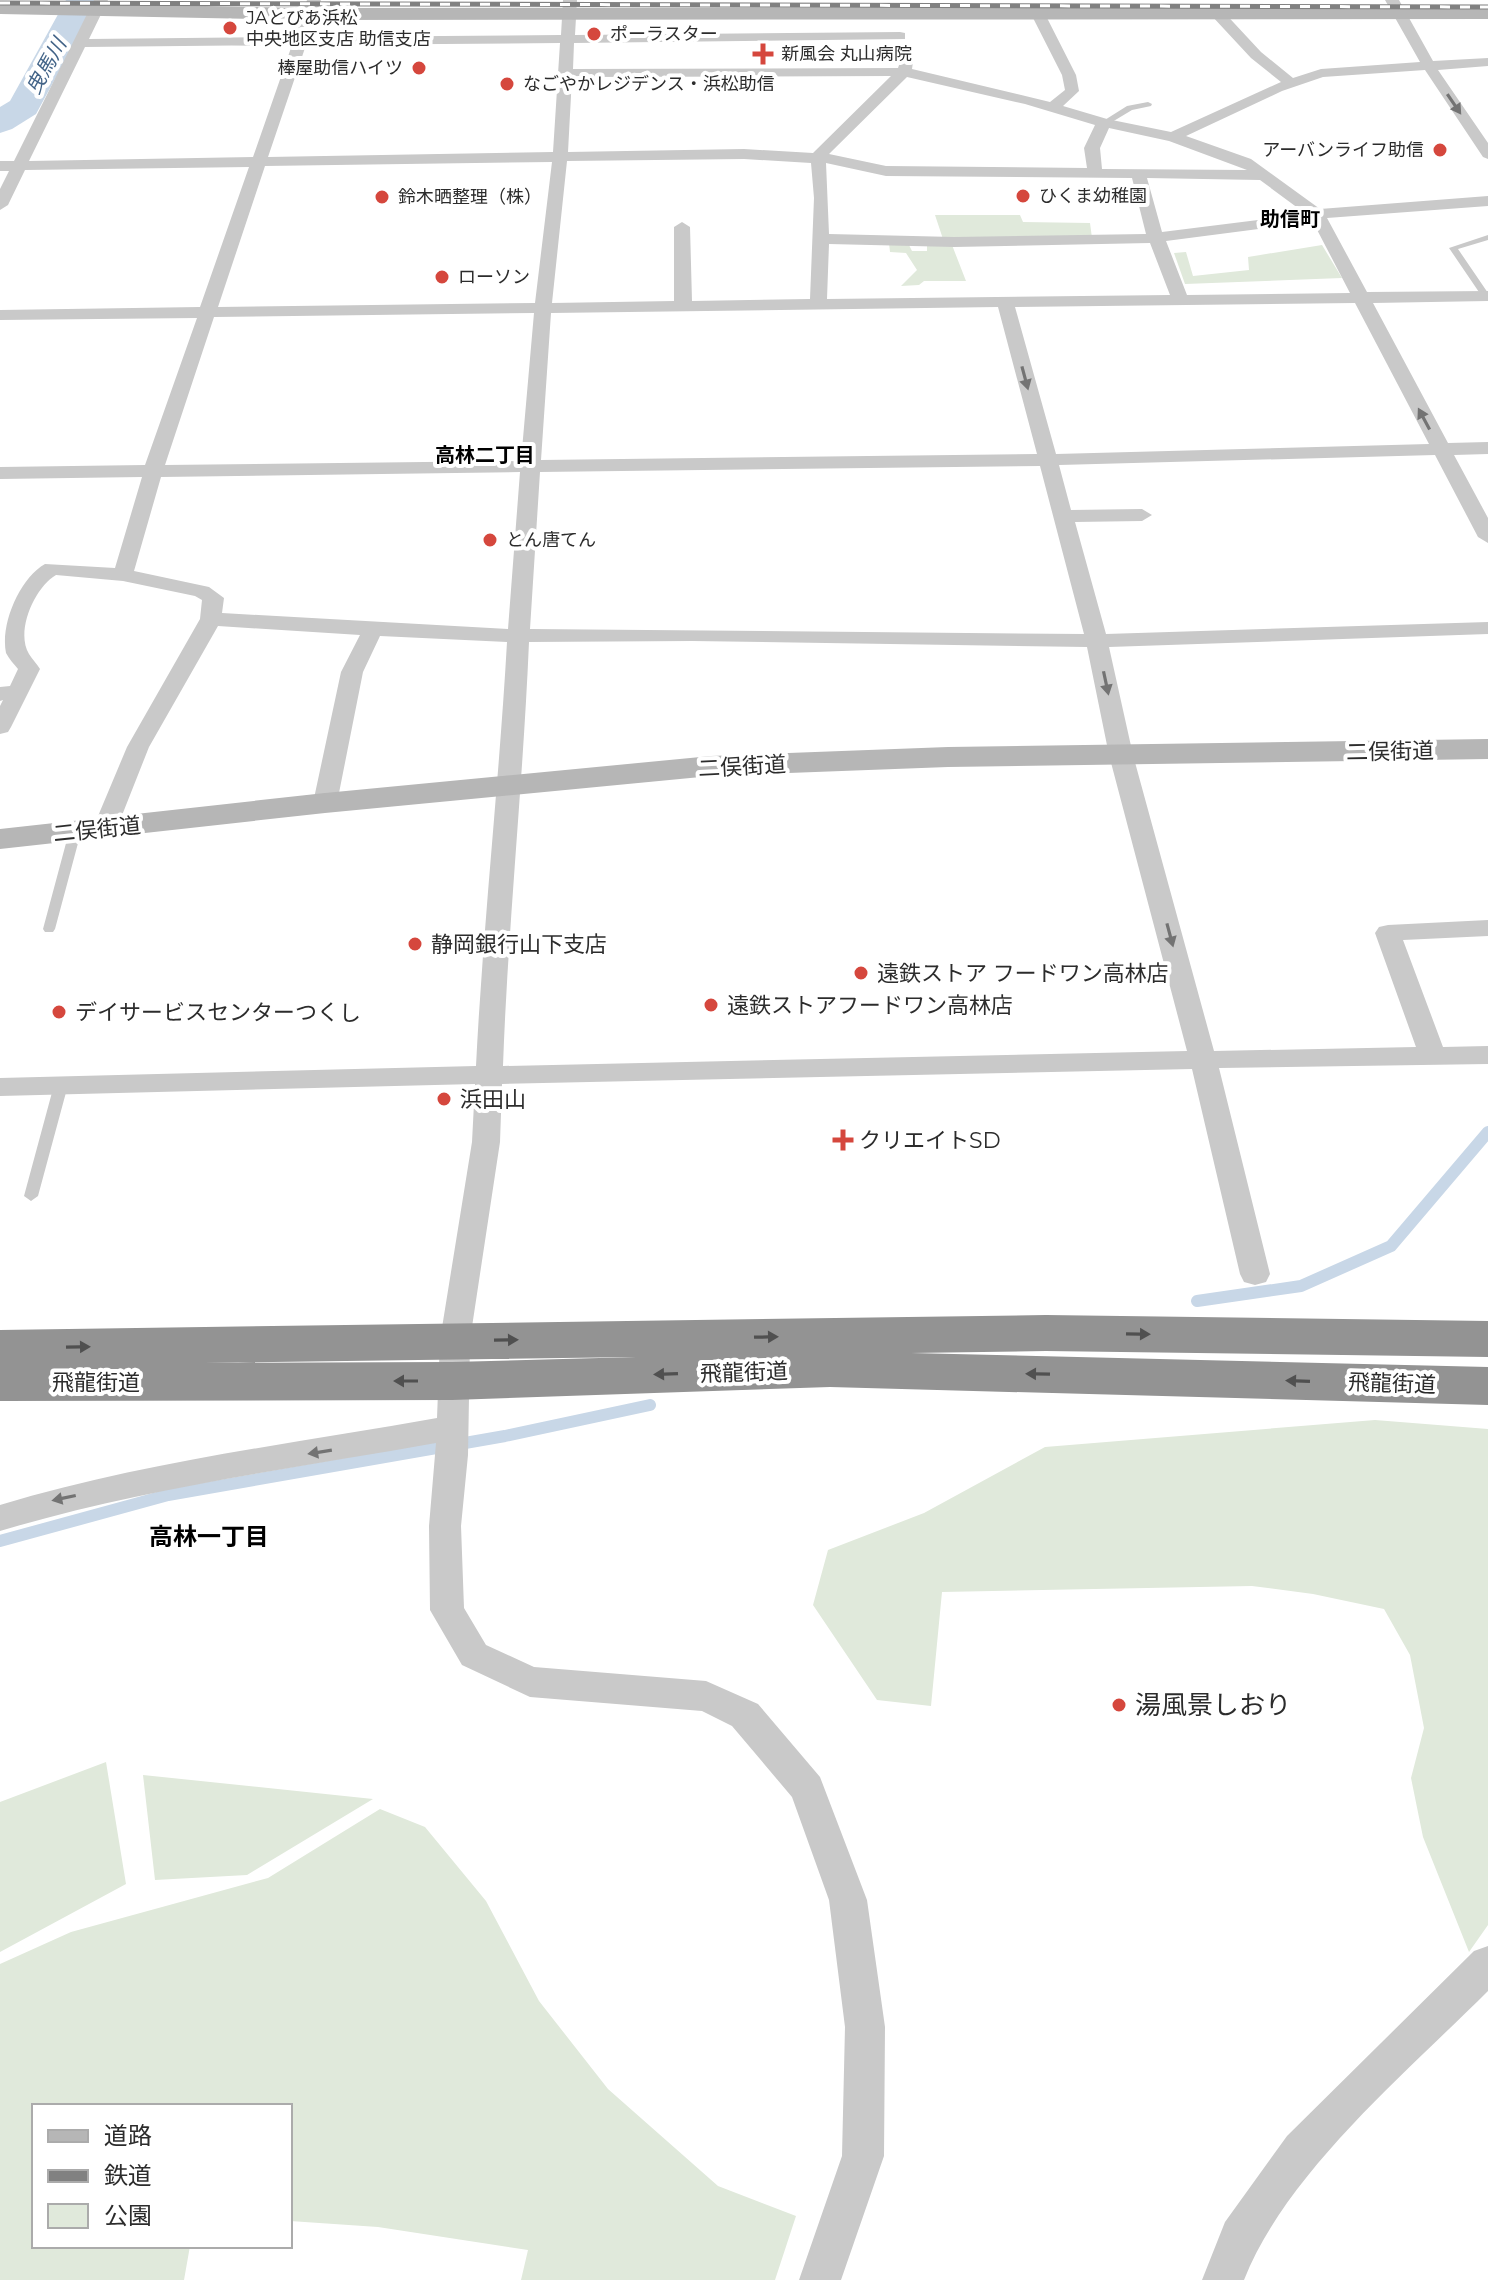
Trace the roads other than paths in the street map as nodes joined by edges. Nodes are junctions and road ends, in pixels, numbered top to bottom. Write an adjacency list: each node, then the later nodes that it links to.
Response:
1 (145, 0): 2 (street)
2 (252, 0)
3 (1083, 0): 5 (street)
4 (1488, 1): 6 (street)
5 (1224, 4): 6 (street); 12 (street); 22 (street)
6 (1394, 5): 13 (street); 19 (street)
7 (569, 6): 8 (street); 11 (street); 15 (street)
8 (311, 7): 10 (street); 16 (street)
9 (0, 8): 10 (street)
10 (95, 8): 17 (street)
11 (899, 12): 12 (street); 14 (street)
12 (1037, 12): 24 (street)
13 (1488, 13)
14 (900, 36): 15 (street); 20 (street)
15 (567, 39): 16 (street); 21 (street)
16 (299, 41): 17 (street); 30 (street)
17 (82, 43): 32 (street)
18 (1488, 62): 19 (street)
19 (1429, 66): 22 (street); 27 (street, one-way to 27)
20 (904, 72): 21 (street); 24 (street); 28 (street)
21 (565, 73): 29 (street)
22 (1291, 83): 26 (street)
23 (1148, 104): 25 (lane)
24 (1053, 107): 25 (street)
25 (1104, 123): 26 (street); 33 (street)
26 (1173, 137): 35 (street)
27 (1488, 154)
28 (818, 157): 29 (street); 33 (street); 42 (street)
29 (560, 158): 30 (street); 49 (street)
30 (257, 164): 32 (street); 50 (street)
31 (0, 166): 32 (street)
32 (21, 166): 37 (street)
33 (1095, 173): 34 (street)
34 (1138, 173): 35 (street); 40 (street)
35 (1264, 175): 38 (street)
36 (1488, 201): 38 (street)
37 (0, 205)
38 (1317, 216): 40 (street); 43 (street)
39 (682, 227): 48 (street)
40 (1155, 235): 42 (street); 45 (street)
41 (1488, 237): 44 (lane)
42 (820, 239): 47 (street)
43 (1359, 296): 44 (street); 45 (street); 53 (street, one-way to 43)
44 (1487, 296)
45 (1180, 299): 46 (street)
46 (1005, 302): 47 (street); 54 (street, one-way to 54)
47 (818, 305): 48 (street)
48 (683, 306): 49 (street)
49 (543, 307): 50 (street); 55 (street)
50 (209, 313): 51 (street); 56 (street)
51 (0, 315)
52 (1488, 448): 53 (street)
53 (1441, 451): 54 (street); 59 (street)
54 (1047, 460): 55 (street); 61 (street)
55 (532, 467): 56 (street); 67 (street)
56 (153, 471): 57 (street); 63 (street)
57 (0, 473)
58 (1488, 487): 59 (street)
59 (1463, 488): 62 (street)
60 (1142, 515): 61 (street)
61 (1062, 516): 68 (street)
62 (1488, 537)
63 (123, 575): 64 (street); 69 (street)
64 (211, 619): 66 (street); 75 (street)
65 (1488, 628): 68 (street)
66 (373, 629): 67 (street); 74 (street)
67 (518, 636): 68 (street); 73 (street)
68 (1097, 641): 72 (street, one-way to 72)
69 (9, 692): 70 (street)
70 (0, 727)
71 (1488, 749): 72 (street, 二俣街道)
72 (1121, 755): 73 (street, 二俣街道); 81 (street, one-way to 81)
73 (511, 784): 74 (street, 二俣街道); 82 (street)
74 (325, 803): 75 (street, 二俣街道)
75 (90, 830): 76 (street, 二俣街道); 78 (lane)
76 (0, 839)
77 (1488, 928): 80 (street)
78 (49, 929)
79 (1478, 1055): 80 (street)
80 (1433, 1056): 81 (street)
81 (1203, 1059): 82 (street); 86 (street)
82 (489, 1075): 83 (street); 89 (street)
83 (61, 1085): 84 (street); 85 (lane)
84 (0, 1087)
85 (31, 1196)
86 (1255, 1274)
87 (1488, 1339): 89 (highway, 飛龍街道, one-way to 87)
88 (0, 1348): 89 (highway, 飛龍街道, one-way to 89)
89 (454, 1361): 90 (highway, 飛龍街道, one-way to 90); 91 (highway, 飛龍街道, one-way to 89); 92 (street)
90 (0, 1382)
91 (1488, 1386)
92 (452, 1440): 93 (street, one-way to 93); 95 (street)
93 (0, 1518)
94 (1488, 1964): 96 (street)
95 (820, 2280)
96 (1223, 2280)

